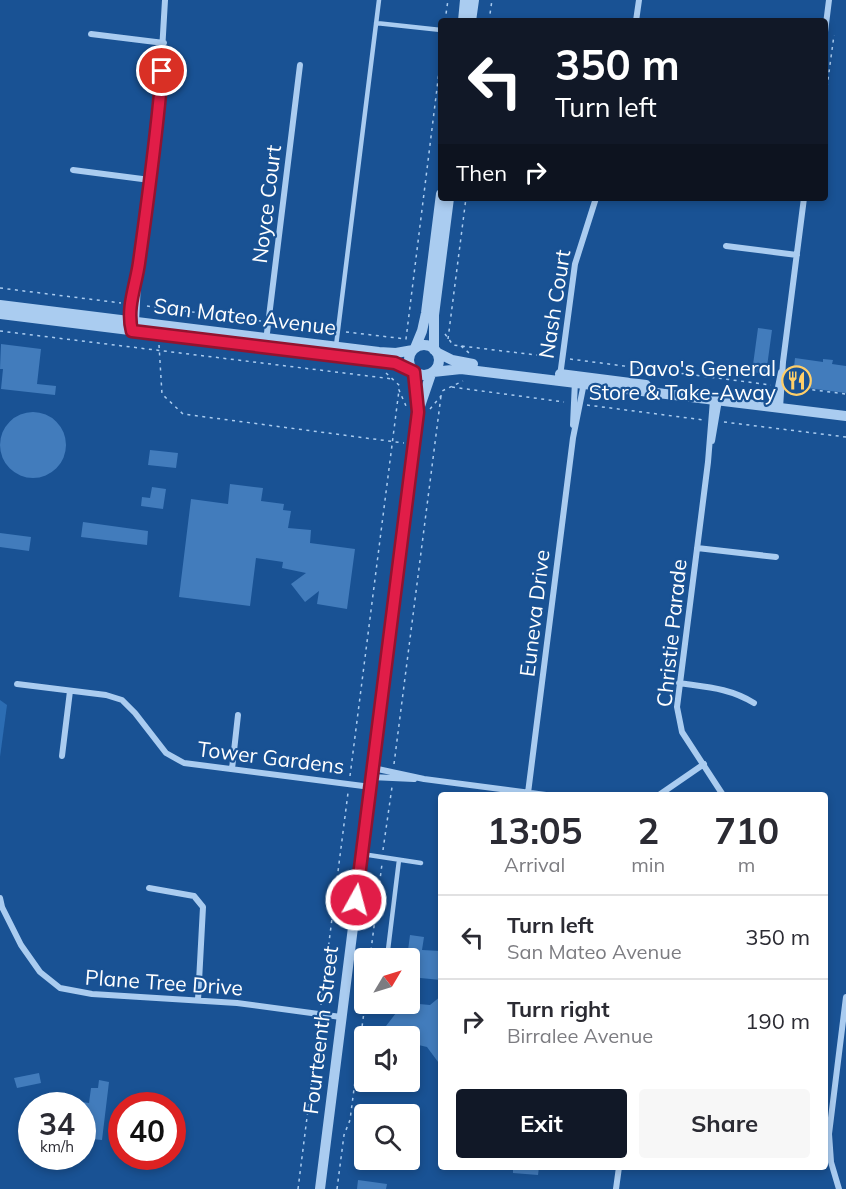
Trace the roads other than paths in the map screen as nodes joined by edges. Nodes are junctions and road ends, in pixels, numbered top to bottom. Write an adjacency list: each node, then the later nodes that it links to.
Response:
1 (165, 0): 14 (street)
2 (379, 0): 11 (lane)
3 (465, 0): 7 (street)
4 (474, 0): 8 (street)
5 (639, 0): 9 (street)
6 (829, 0): 10 (street)
7 (463, 18)
8 (471, 18)
9 (636, 18)
10 (827, 18)
11 (376, 23): 12 (lane); 30 (lane)
12 (438, 30)
13 (92, 34): 14 (street)
14 (164, 43): 17 (street)
15 (300, 65): 27 (street, Noyce Court)
16 (73, 170): 17 (street)
17 (150, 180): 26 (street)
18 (440, 201): 28 (street)
19 (448, 201): 29 (street)
20 (595, 201): 33 (street, Nash Court)
21 (804, 201): 23 (street)
22 (726, 246): 23 (street)
23 (796, 255): 36 (street)
24 (0, 305): 26 (street, San Mateo Avenue)
25 (0, 314): 26 (street, San Mateo Avenue)
26 (133, 324): 27 (street, San Mateo Avenue); 27 (street, San Mateo Avenue)
27 (265, 343): 30 (street, San Mateo Avenue)
28 (414, 349): 29 (street); 30 (street, San Mateo Avenue); 31 (street)
29 (435, 351): 32 (street); 33 (street)
30 (335, 352): 31 (street, San Mateo Avenue)
31 (413, 371): 32 (street); 37 (street, Fourteenth Street)
32 (432, 373): 33 (street); 37 (street, Fourteenth Street)
33 (559, 378): 34 (street)
34 (580, 380): 35 (street); 39 (street, Euneva Drive); 39 (street, Euneva Drive)
35 (716, 399): 36 (street); 40 (street, Christie Parade)
36 (777, 407): 38 (street)
37 (418, 412): 50 (street, Fourteenth Street)
38 (846, 416)
39 (573, 438): 53 (street, Euneva Drive)
40 (697, 548): 41 (street); 42 (street, Christie Parade)
41 (776, 557)
42 (679, 683): 45 (street); 48 (street, Christie Parade)
43 (16, 684): 44 (street, Tower Gardens)
44 (70, 691): 47 (street); 49 (street, Tower Gardens)
45 (754, 703)
46 (238, 715): 49 (street)
47 (62, 756)
48 (704, 764): 54 (street); 55 (street, Christie Parade)
49 (232, 769): 50 (street, Tower Gardens)
50 (372, 777): 51 (street); 51 (street); 56 (street, Fourteenth Street)
51 (424, 779): 52 (street)
52 (521, 792)
53 (528, 792)
54 (664, 792)
55 (721, 792)
56 (361, 854): 57 (lane); 64 (street, Fourteenth Street)
57 (399, 860): 58 (lane); 61 (lane)
58 (421, 863)
59 (149, 888): 63 (street)
60 (0, 897): 63 (street, Plane Tree Drive)
61 (388, 948)
62 (846, 997): 65 (street)
63 (198, 1000): 64 (street, Plane Tree Drive)
64 (341, 1017): 68 (street, Fourteenth Street)
65 (843, 1045): 66 (street)
66 (828, 1118): 70 (street)
67 (619, 1170): 69 (street)
68 (320, 1189)
69 (616, 1189)
70 (839, 1189)

